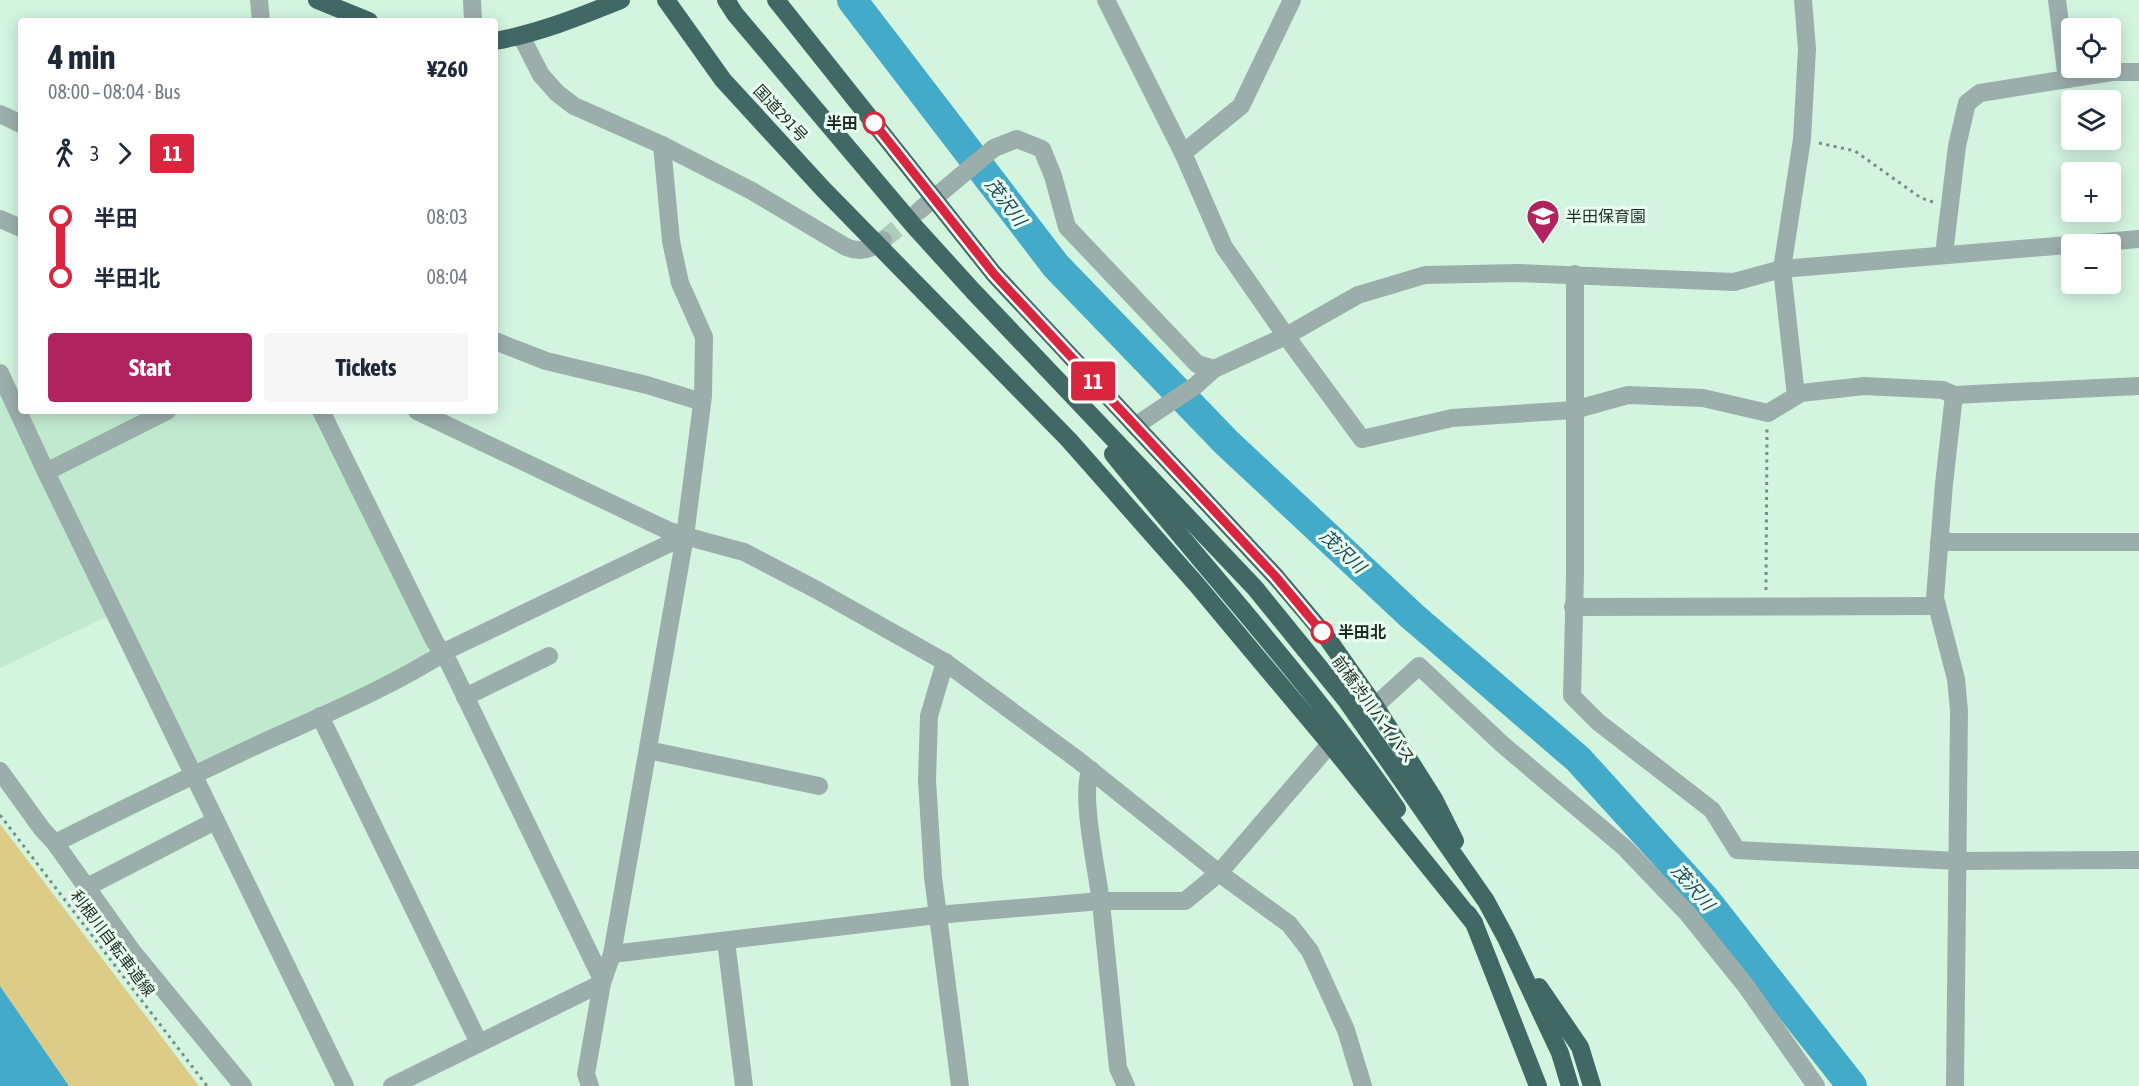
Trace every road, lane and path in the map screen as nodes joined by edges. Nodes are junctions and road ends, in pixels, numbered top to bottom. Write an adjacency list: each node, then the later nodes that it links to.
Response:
1 (259, 0): 12 (street)
2 (472, 0): 14 (street)
3 (621, 0): 15 (highway)
4 (666, 0): 30 (highway, 国道291号)
5 (776, 0): 24 (highway)
6 (1106, 0): 23 (street)
7 (1292, 0): 23 (street)
8 (1803, 0): 21 (street)
9 (2057, 0): 18 (street)
10 (329, 2): 13 (highway)
11 (731, 7): 36 (highway, 前橋渋川バイパス)
12 (261, 18)
13 (363, 18)
14 (473, 18)
15 (521, 36): 16 (highway); 22 (street)
16 (498, 40)
17 (2139, 72): 18 (street)
18 (2067, 79): 25 (street)
19 (0, 114): 20 (street)
20 (18, 123)
21 (1802, 139): 25 (path); 32 (street)
22 (662, 145): 30 (street); 42 (street)
23 (1183, 153): 34 (street)
24 (935, 199): 26 (street); 37 (street); 50 (highway)
25 (1949, 208): 31 (street)
26 (920, 210)
27 (0, 219): 28 (street)
28 (18, 227)
29 (2139, 239): 31 (street)
30 (880, 242): 64 (highway, 国道291号)
31 (1944, 254): 32 (street)
32 (1782, 269): 33 (street); 41 (street)
33 (1575, 274): 34 (street); 43 (street)
34 (1286, 336): 37 (street); 43 (street)
35 (498, 342): 42 (street)
36 (1028, 350): 78 (highway, 前橋渋川バイパス); 80 (highway, 前橋渋川バイパス)
37 (1214, 369): 50 (street)
38 (0, 373): 44 (street)
39 (2139, 386): 40 (street)
40 (1954, 394): 41 (street); 53 (street)
41 (1796, 396): 45 (street)
42 (702, 402): 52 (street)
43 (1574, 410): 45 (street); 57 (street)
44 (18, 412)
45 (1768, 413): 55 (path)
46 (19, 414): 51 (street)
47 (161, 414): 51 (street)
48 (322, 414): 58 (street)
49 (423, 414): 52 (street)
50 (1136, 426): 62 (highway)
51 (46, 472): 68 (street)
52 (685, 536): 58 (street); 60 (street); 65 (street)
53 (1939, 542): 54 (street); 56 (street)
54 (2139, 542)
55 (1766, 606): 56 (street); 57 (street)
56 (1937, 606): 74 (street)
57 (1573, 607): 74 (street)
58 (442, 654): 61 (street); 63 (street)
59 (549, 656): 61 (street)
60 (945, 662): 66 (street); 79 (street)
61 (465, 697): 84 (street)
62 (1375, 706): 78 (highway); 98 (street)
63 (320, 716): 68 (street); 85 (street)
64 (1330, 744): 75 (street); 80 (highway, 国道291号)
65 (648, 750): 69 (street); 83 (street)
66 (1091, 770): 75 (street); 77 (street)
67 (0, 771): 72 (street)
68 (193, 775): 71 (street); 72 (street)
69 (819, 786)
70 (0, 815): 87 (path, 利根川自転車道線)
71 (215, 821): 76 (street); 89 (street)
72 (55, 843): 76 (street)
73 (2139, 860): 74 (street)
74 (1958, 861): 99 (street)
75 (1219, 873): 77 (street); 94 (street)
76 (87, 887): 88 (street)
77 (1101, 901): 79 (street); 93 (street)
78 (1485, 901): 81 (highway, 前橋渋川バイパス)
79 (937, 915): 82 (street); 92 (street)
80 (1474, 923): 95 (highway, 前橋渋川バイパス)
81 (1506, 938): 96 (highway, 前橋渋川バイパス); 97 (highway)
82 (726, 941): 83 (street); 91 (street)
83 (612, 954): 84 (street)
84 (602, 983): 85 (street); 86 (street)
85 (479, 1043): 90 (street)
86 (585, 1082)
87 (207, 1086)
88 (243, 1086)
89 (345, 1086)
90 (392, 1086)
91 (744, 1086)
92 (960, 1086)
93 (1126, 1086)
94 (1363, 1086)
95 (1538, 1086)
96 (1570, 1086)
97 (1592, 1086)
98 (1816, 1086)
99 (1955, 1086)

